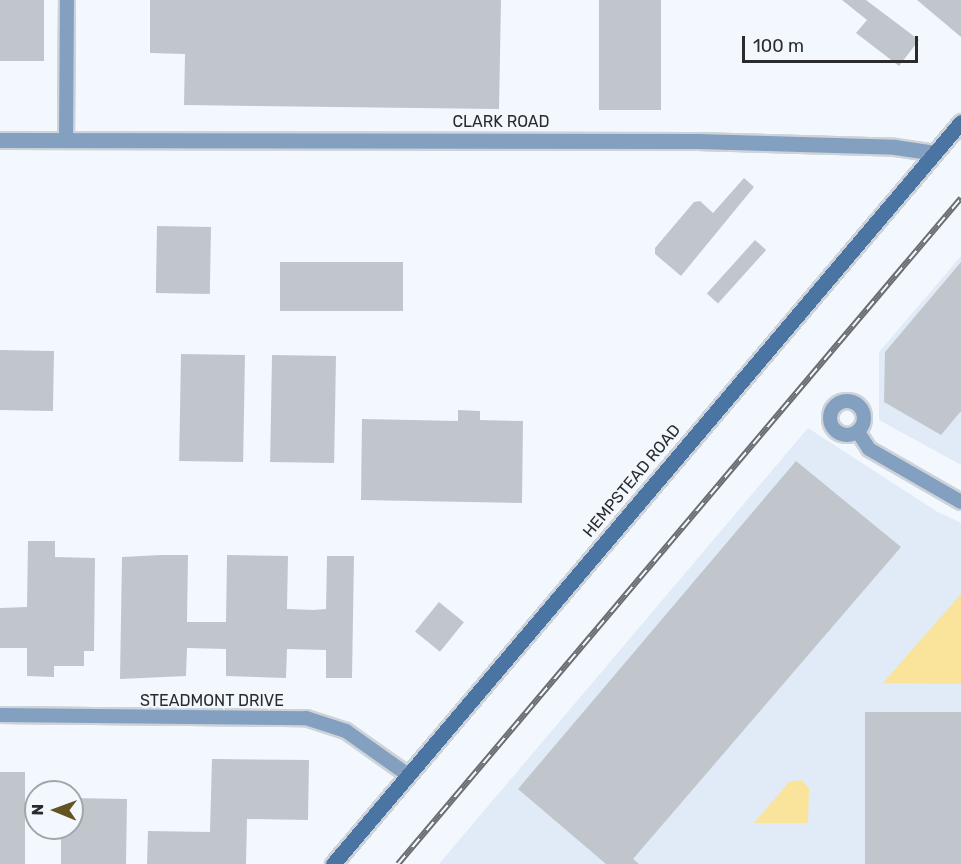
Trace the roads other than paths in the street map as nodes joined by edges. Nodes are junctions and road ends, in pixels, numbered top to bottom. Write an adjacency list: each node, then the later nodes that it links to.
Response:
1 (68, 0): 5 (street)
2 (961, 122): 6 (main road, HEMPSTEAD ROAD)
3 (0, 130): 5 (street, CLARK ROAD)
4 (0, 140): 5 (street, CLARK ROAD)
5 (66, 140): 6 (street, CLARK ROAD)
6 (935, 153): 10 (main road, HEMPSTEAD ROAD)
7 (858, 432): 8 (street)
8 (961, 502)
9 (0, 715): 10 (street, STEADMONT DRIVE)
10 (408, 775): 11 (main road, HEMPSTEAD ROAD)
11 (333, 864)

